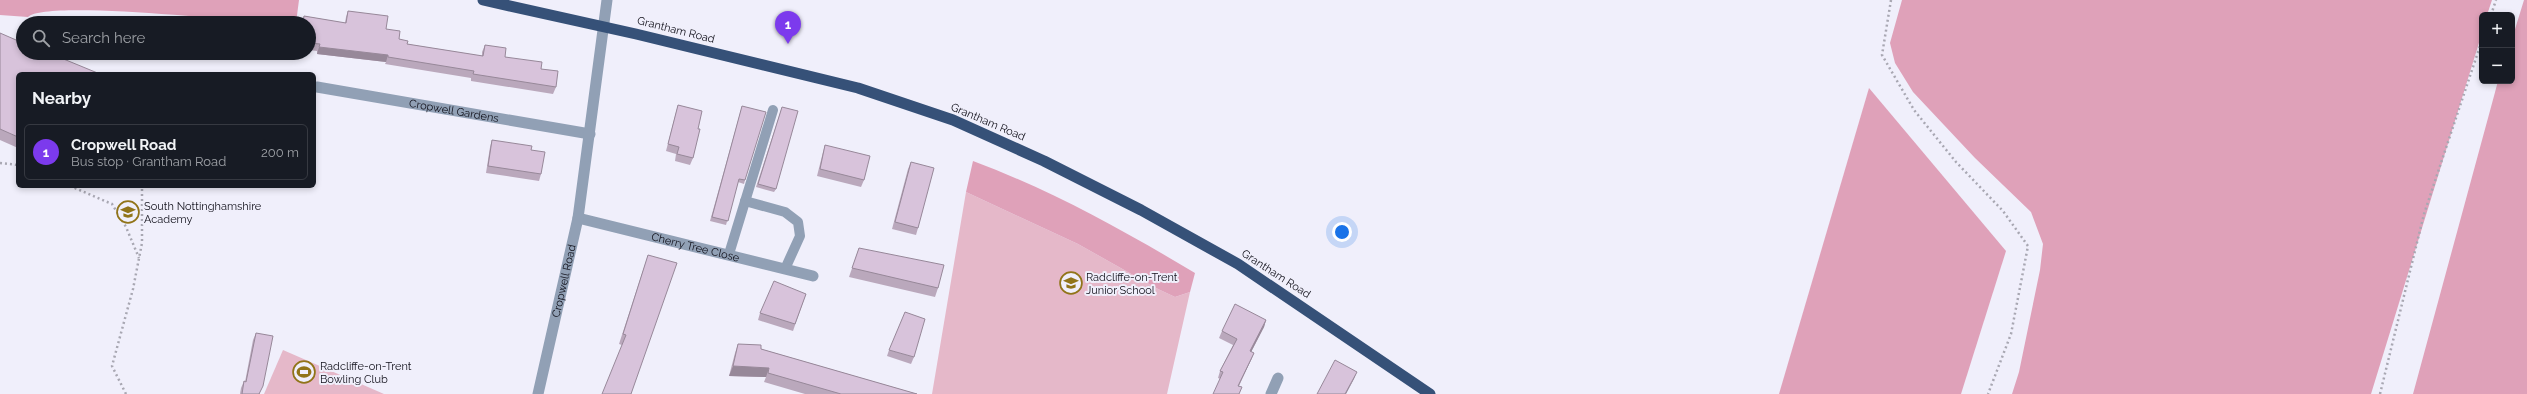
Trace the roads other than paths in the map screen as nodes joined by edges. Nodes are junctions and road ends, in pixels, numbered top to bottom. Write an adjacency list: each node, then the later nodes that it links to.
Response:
1 (483, 0): 3 (highway, Grantham Road)
2 (607, 0): 3 (street, Cropwell Road)
3 (604, 27): 6 (street, Cropwell Road); 15 (highway, Grantham Road)
4 (317, 87): 6 (street, Cropwell Gardens)
5 (773, 110): 7 (lane)
6 (590, 134): 8 (street, Cropwell Road)
7 (745, 201): 9 (lane); 10 (lane)
8 (578, 218): 9 (street, Cherry Tree Close); 13 (street, Cropwell Road)
9 (729, 254): 10 (street, Cherry Tree Close)
10 (785, 269): 11 (street, Cherry Tree Close)
11 (813, 276)
12 (1278, 378): 14 (street)
13 (538, 394)
14 (1271, 394)
15 (1430, 394)

